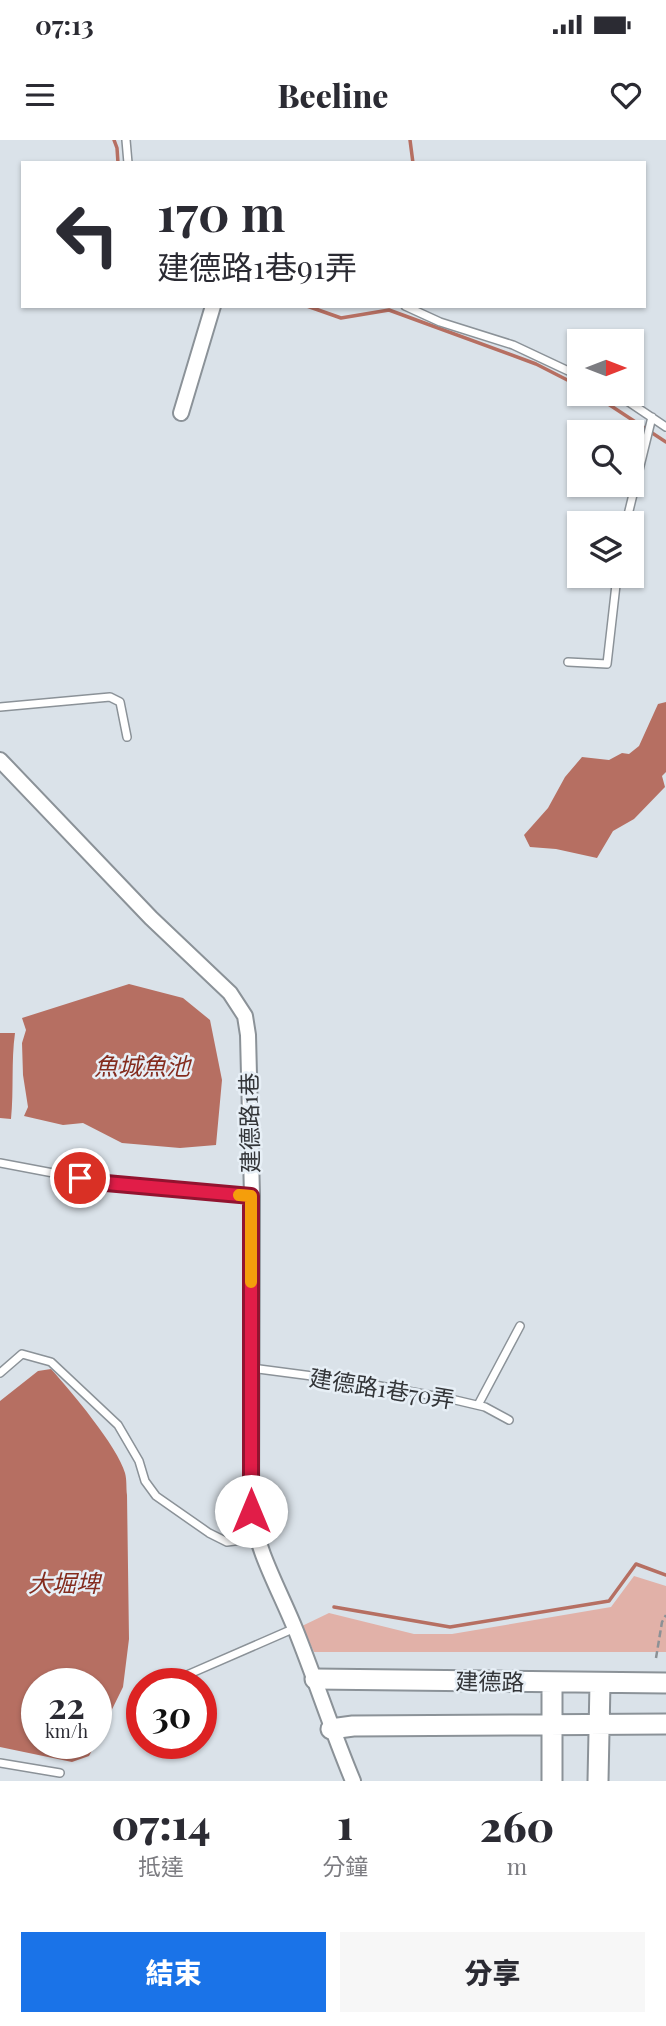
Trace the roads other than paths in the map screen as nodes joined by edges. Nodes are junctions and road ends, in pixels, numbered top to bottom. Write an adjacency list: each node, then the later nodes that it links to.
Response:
1 (126, 140): 2 (lane)
2 (128, 161)
3 (212, 308): 7 (street)
4 (409, 308): 5 (lane)
5 (567, 370)
6 (635, 406): 8 (lane)
7 (181, 413)
8 (652, 417): 9 (lane); 10 (lane)
9 (666, 427)
10 (629, 511)
11 (616, 588): 12 (lane)
12 (568, 662)
13 (0, 707): 14 (lane)
14 (127, 737)
15 (0, 760): 17 (street, 建德路1巷)
16 (0, 1163): 17 (lane)
17 (251, 1196): 19 (street, 建德路1巷)
18 (520, 1326): 21 (lane)
19 (251, 1368): 21 (lane, 建德路1巷70弄); 23 (street, 建德路1巷)
20 (0, 1373): 23 (lane)
21 (478, 1405): 22 (lane, 建德路1巷70弄)
22 (509, 1420)
23 (257, 1538): 24 (street, 建德路1巷)
24 (295, 1628): 25 (lane); 26 (street, 建德路1巷)
25 (203, 1668)
26 (315, 1679): 27 (street, 建德路); 33 (street, 建德路1巷)
27 (552, 1682): 28 (street, 建德路); 30 (street)
28 (600, 1683): 29 (street, 建德路); 31 (street)
29 (666, 1683)
30 (552, 1724): 31 (street, 建德路); 33 (street, 建德路); 37 (street)
31 (599, 1724): 32 (street, 建德路); 38 (street)
32 (666, 1724)
33 (331, 1729): 36 (street, 建德路1巷)
34 (0, 1763): 35 (lane)
35 (61, 1773)
36 (353, 1781)
37 (552, 1781)
38 (598, 1781)

